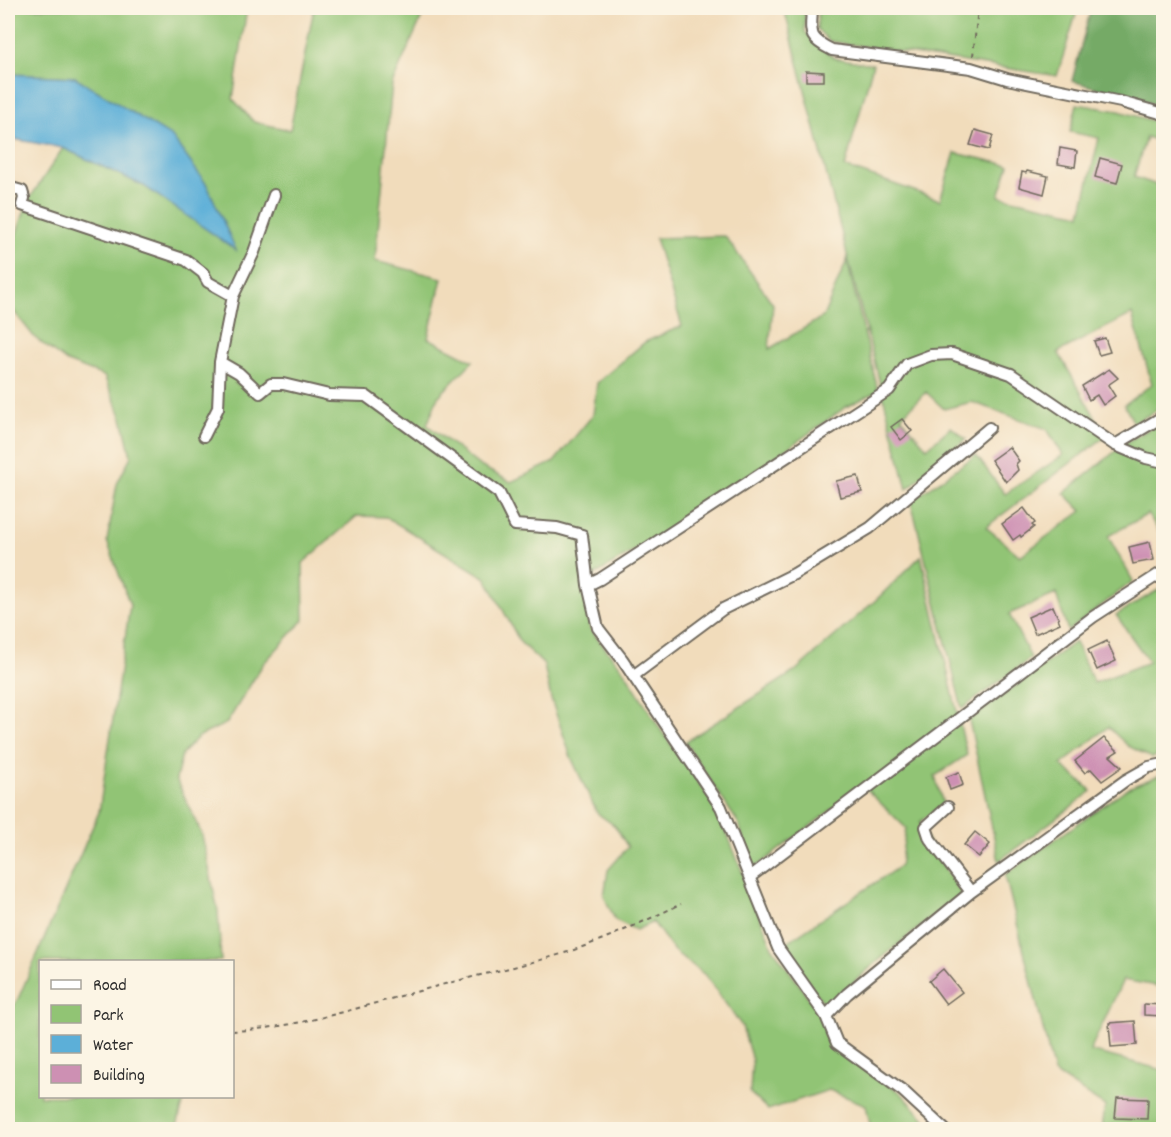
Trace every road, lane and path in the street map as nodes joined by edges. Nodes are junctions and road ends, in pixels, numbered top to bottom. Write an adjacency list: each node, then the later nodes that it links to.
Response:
1 (812, 8): 3 (street)
2 (978, 8): 3 (path)
3 (971, 68): 4 (street)
4 (1164, 114)
5 (8, 187): 7 (street)
6 (274, 195): 7 (street)
7 (233, 296): 8 (street)
8 (220, 362): 11 (street); 15 (street)
9 (1164, 416): 12 (street)
10 (989, 428): 16 (street)
11 (204, 436)
12 (1115, 445): 13 (street); 15 (street)
13 (1164, 462)
14 (1164, 571): 19 (street)
15 (588, 585): 16 (street)
16 (633, 676): 19 (street)
17 (1164, 764): 20 (street)
18 (948, 807): 20 (street)
19 (750, 877): 22 (street)
20 (971, 892): 22 (street)
21 (681, 904): 23 (path)
22 (826, 1016): 24 (street)
23 (234, 1031)
24 (945, 1130)

